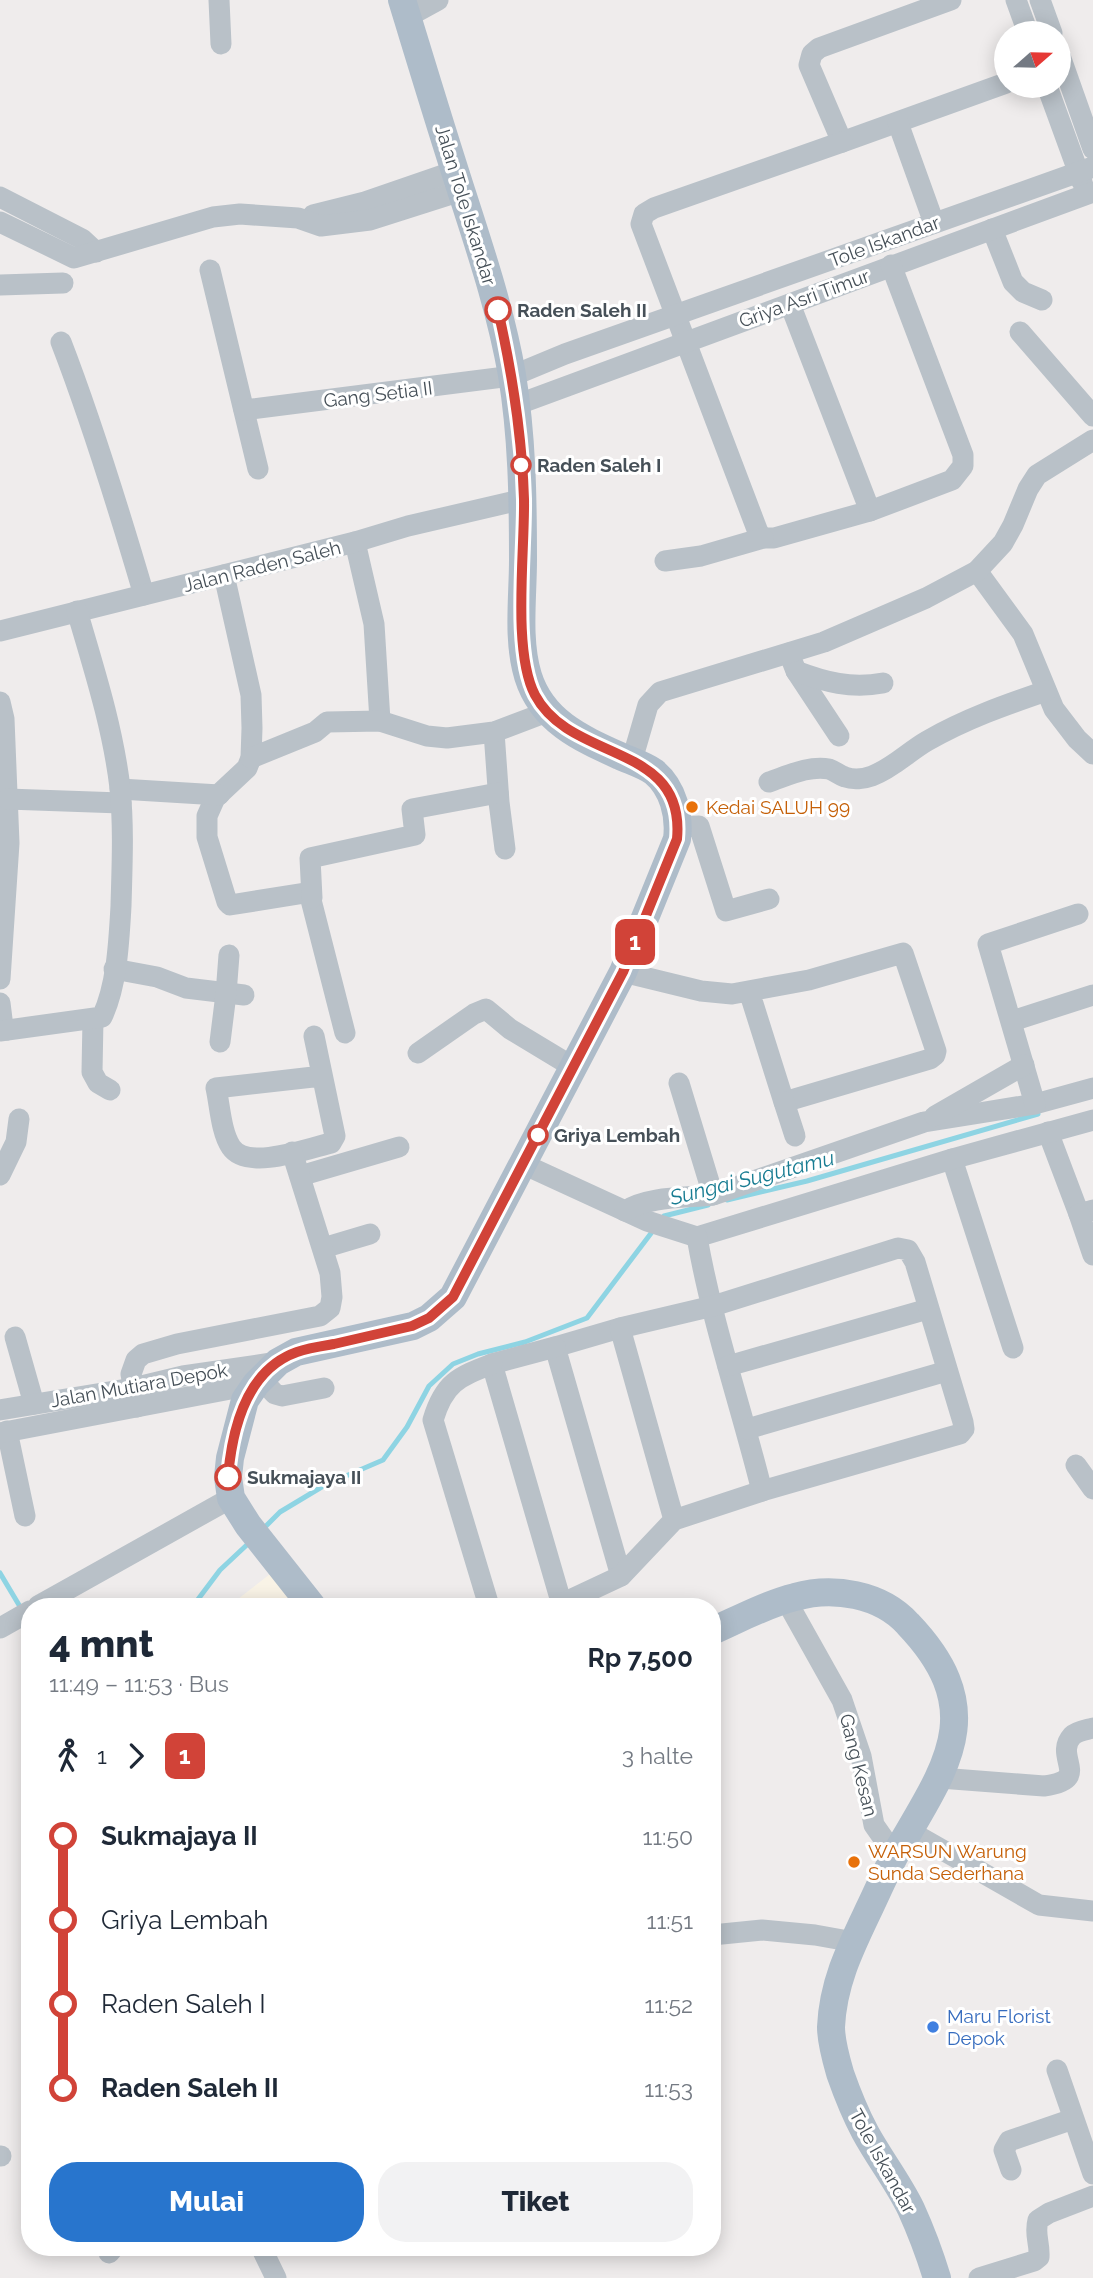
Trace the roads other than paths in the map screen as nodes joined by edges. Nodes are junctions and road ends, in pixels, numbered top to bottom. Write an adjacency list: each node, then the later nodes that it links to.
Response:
1 (219, 0): 9 (street)
2 (438, 0): 6 (street)
3 (951, 0): 14 (street)
4 (1016, 0): 7 (street)
5 (1040, 0): 8 (street)
6 (404, 9): 17 (main road, Jalan Tole Iskandar)
7 (1024, 21)
8 (1048, 21)
9 (221, 44)
10 (994, 87): 13 (street)
11 (1071, 87): 15 (street)
12 (1052, 98): 16 (street)
13 (898, 123): 14 (street); 21 (street)
14 (842, 142): 30 (street)
15 (1093, 149)
16 (1085, 169): 18 (street); 21 (street, Tole Iskandar)
17 (458, 181): 23 (street); 34 (main road, Jalan Tole Iskandar)
18 (1090, 193): 22 (street, Griya Asri Timur)
19 (0, 197): 23 (street)
20 (0, 222): 23 (street)
21 (934, 223): 30 (street, Tole Iskandar)
22 (992, 229): 24 (street, Griya Asri Timur); 28 (street)
23 (84, 250)
24 (891, 265): 29 (street, Griya Asri Timur); 41 (street)
25 (210, 270): 36 (street)
26 (63, 283): 27 (street)
27 (0, 285)
28 (1042, 300)
29 (790, 304): 32 (street, Griya Asri Timur); 41 (street)
30 (675, 317): 32 (street); 34 (street, Tole Iskandar)
31 (1020, 332): 37 (street)
32 (685, 341): 35 (street, Griya Asri Timur); 42 (street)
33 (61, 342): 47 (street)
34 (512, 376): 35 (main road, Jalan Tole Iskandar); 36 (street, Gang Setia II)
35 (516, 405): 40 (main road, Jalan Tole Iskandar)
36 (244, 410): 39 (street)
37 (1093, 416)
38 (1093, 440): 45 (street)
39 (258, 469)
40 (524, 499): 43 (street, Jalan Raden Saleh); 54 (main road, Jalan Tole Iskandar)
41 (870, 511): 42 (street)
42 (762, 538): 44 (street)
43 (355, 542): 46 (street, Jalan Raden Saleh); 55 (street)
44 (665, 561)
45 (977, 571): 50 (street); 52 (street)
46 (225, 575): 47 (street, Jalan Raden Saleh); 59 (street)
47 (144, 595): 48 (street, Jalan Raden Saleh)
48 (76, 611): 49 (street, Jalan Raden Saleh); 64 (street)
49 (0, 631)
50 (792, 662): 51 (street); 57 (street); 60 (street)
51 (883, 683)
52 (1046, 691): 58 (street); 61 (street)
53 (0, 702): 65 (street)
54 (547, 712): 56 (street); 60 (main road, Jalan Tole Iskandar)
55 (380, 721): 56 (street); 59 (street)
56 (494, 732): 62 (street)
57 (839, 736)
58 (1093, 754)
59 (251, 758): 63 (street)
60 (632, 760): 66 (main road, Jalan Tole Iskandar)
61 (769, 782)
62 (498, 793): 67 (street); 68 (street)
63 (219, 794): 64 (street); 68 (street)
64 (120, 796): 65 (street); 72 (street)
65 (5, 807): 74 (street)
66 (678, 827): 69 (street); 73 (main road, Jalan Tole Iskandar)
67 (505, 849)
68 (312, 898): 82 (street)
69 (769, 899)
70 (1078, 914): 80 (street)
71 (229, 955): 76 (street)
72 (114, 969): 76 (street); 79 (street)
73 (623, 972): 75 (street); 87 (main road, Jalan Tole Iskandar)
74 (0, 979)
75 (749, 991): 92 (street); 92 (street)
76 (235, 995): 84 (street)
77 (1093, 995): 80 (street)
78 (0, 1003): 81 (street)
79 (98, 1017): 81 (street); 91 (street)
80 (1012, 1021): 86 (street)
81 (4, 1031)
82 (345, 1033)
83 (314, 1036): 88 (street)
84 (220, 1042)
85 (418, 1053): 87 (street)
86 (1024, 1065): 93 (street); 96 (street)
87 (573, 1067): 102 (main road, Jalan Tole Iskandar)
88 (322, 1076): 100 (street); 100 (street)
89 (679, 1083): 105 (street)
90 (1093, 1088): 93 (street)
91 (110, 1090)
92 (784, 1102): 98 (street)
93 (1035, 1104): 96 (street)
94 (19, 1119): 103 (street)
95 (1093, 1119): 97 (street)
96 (924, 1122): 105 (street)
97 (1048, 1132): 101 (street); 107 (street)
98 (795, 1136)
99 (399, 1147): 104 (street)
100 (292, 1152): 104 (street)
101 (952, 1159): 109 (street); 118 (street)
102 (523, 1164): 106 (street); 122 (main road, Jalan Tole Iskandar)
103 (0, 1175)
104 (300, 1176): 110 (street)
105 (713, 1195): 106 (street)
106 (625, 1211): 109 (street)
107 (1086, 1212): 111 (street)
108 (370, 1234): 110 (street)
109 (693, 1236): 112 (street)
110 (323, 1248): 115 (street)
111 (1093, 1255)
112 (713, 1306): 113 (street); 114 (street); 120 (street)
113 (928, 1309): 120 (street); 121 (street)
114 (620, 1328): 117 (street); 134 (street)
115 (227, 1334): 122 (street); 124 (street)
116 (15, 1337): 125 (street)
117 (555, 1347): 119 (street); 135 (street)
118 (1013, 1348)
119 (492, 1364): 138 (street); 139 (street)
120 (727, 1366): 127 (street)
121 (947, 1371): 127 (street); 131 (street)
122 (258, 1373): 123 (street); 124 (street, Jalan Mutiara Depok); 132 (main road)
123 (324, 1388)
124 (135, 1397): 125 (street, Jalan Mutiara Depok); 128 (street, Jalan Mutiara Depok)
125 (34, 1404): 126 (street, Jalan Mutiara Depok)
126 (0, 1410)
127 (747, 1429): 131 (street)
128 (4, 1432): 133 (street)
129 (1076, 1465): 130 (street)
130 (1093, 1489)
131 (762, 1491): 134 (street)
132 (231, 1498): 136 (street); 137 (main road)
133 (24, 1516)
134 (674, 1520): 135 (street)
135 (621, 1576): 140 (street)
136 (52, 1598)
137 (305, 1598)
138 (487, 1598)
139 (558, 1598)
140 (576, 1598)
141 (786, 1600): 144 (main road, Tole Iskandar); 146 (main road, Tole Iskandar); 148 (street, Gang Kesan)
142 (21, 1616): 143 (street)
143 (4, 1626)
144 (721, 1627)
145 (1093, 1728): 146 (street)
146 (940, 1778): 147 (main road, Tole Iskandar)
147 (911, 1832): 148 (main road, Tole Iskandar); 149 (street)
148 (895, 1855): 151 (main road, Tole Iskandar)
149 (1093, 1911)
150 (721, 1934): 151 (street)
151 (853, 1942): 159 (main road, Tole Iskandar)
152 (1057, 2070): 153 (street)
153 (1073, 2119): 154 (street); 155 (street)
154 (1011, 2170)
155 (1093, 2174)
156 (1093, 2196): 160 (street)
157 (266, 2256): 158 (street)
158 (276, 2278)
159 (937, 2278)
160 (979, 2278)

